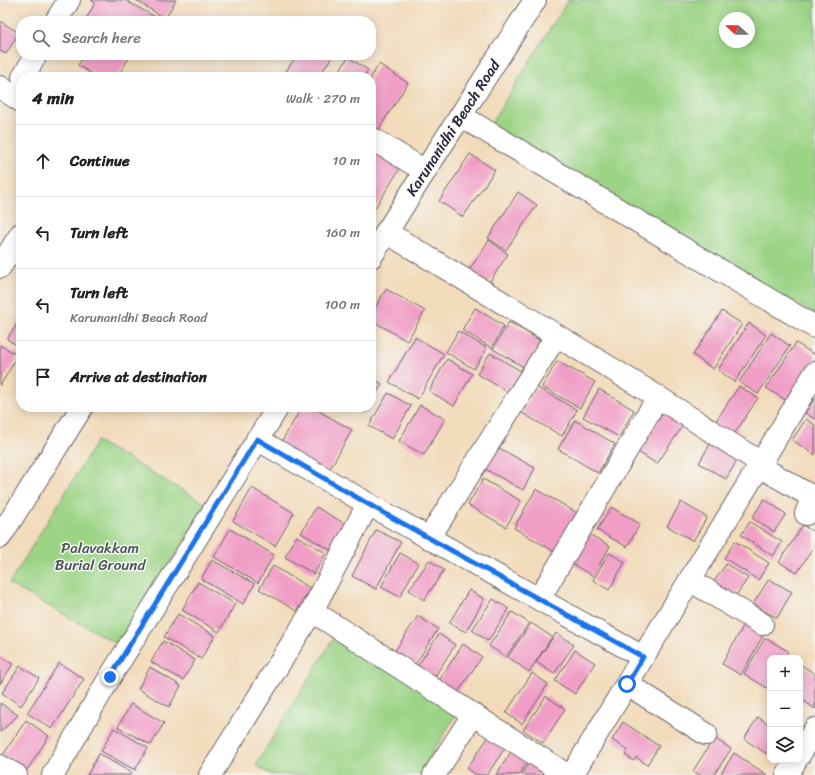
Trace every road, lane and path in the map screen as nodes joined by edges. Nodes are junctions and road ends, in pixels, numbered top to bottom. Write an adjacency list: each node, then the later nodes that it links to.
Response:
1 (69, 0): 3 (street)
2 (535, 0): 6 (street, Karunanidhi Beach Road)
3 (59, 16)
4 (33, 60): 5 (street)
5 (25, 72)
6 (461, 116): 8 (street, Karunanidhi Beach Road); 13 (street)
7 (376, 141): 8 (street)
8 (425, 171): 9 (street, Karunanidhi Beach Road)
9 (386, 232): 11 (street, Karunanidhi Beach Road); 14 (street)
10 (16, 242): 12 (street)
11 (376, 249)
12 (0, 267)
13 (815, 327)
14 (556, 336): 16 (street); 24 (street)
15 (815, 373): 20 (street)
16 (658, 397): 20 (street); 26 (street)
17 (79, 412): 23 (street)
18 (275, 412): 19 (street)
19 (257, 439): 21 (street); 39 (street)
20 (760, 465): 22 (street); 25 (street)
21 (368, 504): 24 (street); 27 (street)
22 (806, 514)
23 (0, 537)
24 (429, 538): 26 (street)
25 (690, 580): 28 (street); 29 (street)
26 (539, 599): 29 (street)
27 (312, 611): 31 (street); 37 (street)
28 (762, 624)
29 (643, 657): 30 (street)
30 (627, 684): 33 (street); 42 (street)
31 (473, 715): 40 (street); 41 (street)
32 (815, 729): 34 (street)
33 (706, 734)
34 (803, 749)
35 (794, 763): 43 (street)
36 (0, 766): 38 (street)
37 (215, 773)
38 (16, 775)
39 (53, 775)
40 (434, 775)
41 (567, 775)
42 (572, 775)
43 (787, 775)

